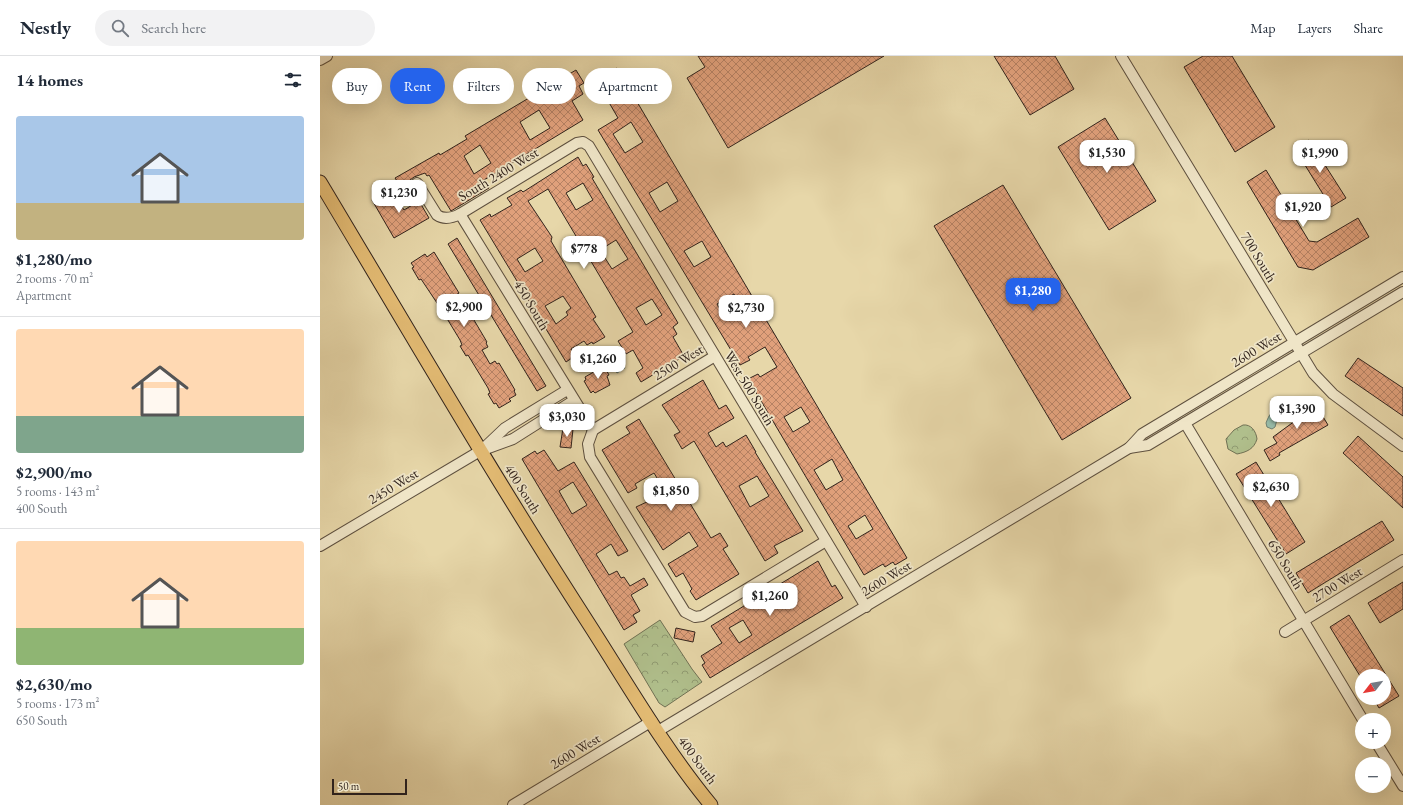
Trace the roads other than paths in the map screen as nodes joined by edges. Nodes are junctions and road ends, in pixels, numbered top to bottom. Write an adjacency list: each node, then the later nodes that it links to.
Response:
1 (327, 56): 3 (street)
2 (1121, 56): 10 (street, 700 South)
3 (320, 60)
4 (585, 143): 7 (street, South 2400 West); 12 (street, West 500 South)
5 (320, 182): 19 (main road, 400 South)
6 (417, 183): 7 (street, South 2400 West)
7 (460, 214): 13 (street, 450 South)
8 (1402, 278): 10 (street, 2600 West)
9 (1403, 292): 11 (street, 2600 West)
10 (1294, 342): 11 (street, 700 South); 18 (street, 2600 West)
11 (1301, 353): 15 (street, 2600 West); 17 (street, 700 South)
12 (715, 356): 16 (street, 2500 West); 20 (street, West 500 South)
13 (567, 390): 14 (street, 450 South); 19 (street)
14 (574, 401): 16 (street, 450 South); 19 (street)
15 (1185, 423): 18 (street, 2600 West); 24 (street, 650 South)
16 (592, 430): 20 (street)
17 (1403, 446)
18 (1129, 448): 23 (street, 2600 West)
19 (480, 451): 21 (street, 2450 West); 27 (main road, 400 South)
20 (826, 541): 23 (street, West 500 South)
21 (320, 546)
22 (1403, 560): 24 (street, 2700 West)
23 (866, 607): 27 (street, 2600 West)
24 (1304, 621): 25 (street, 2700 West); 26 (street, 650 South)
25 (1285, 632)
26 (1359, 713)
27 (655, 726): 30 (street, 2600 West); 31 (main road, 400 South)
28 (1380, 749): 29 (street)
29 (1403, 786)
30 (514, 805)
31 (711, 805)

